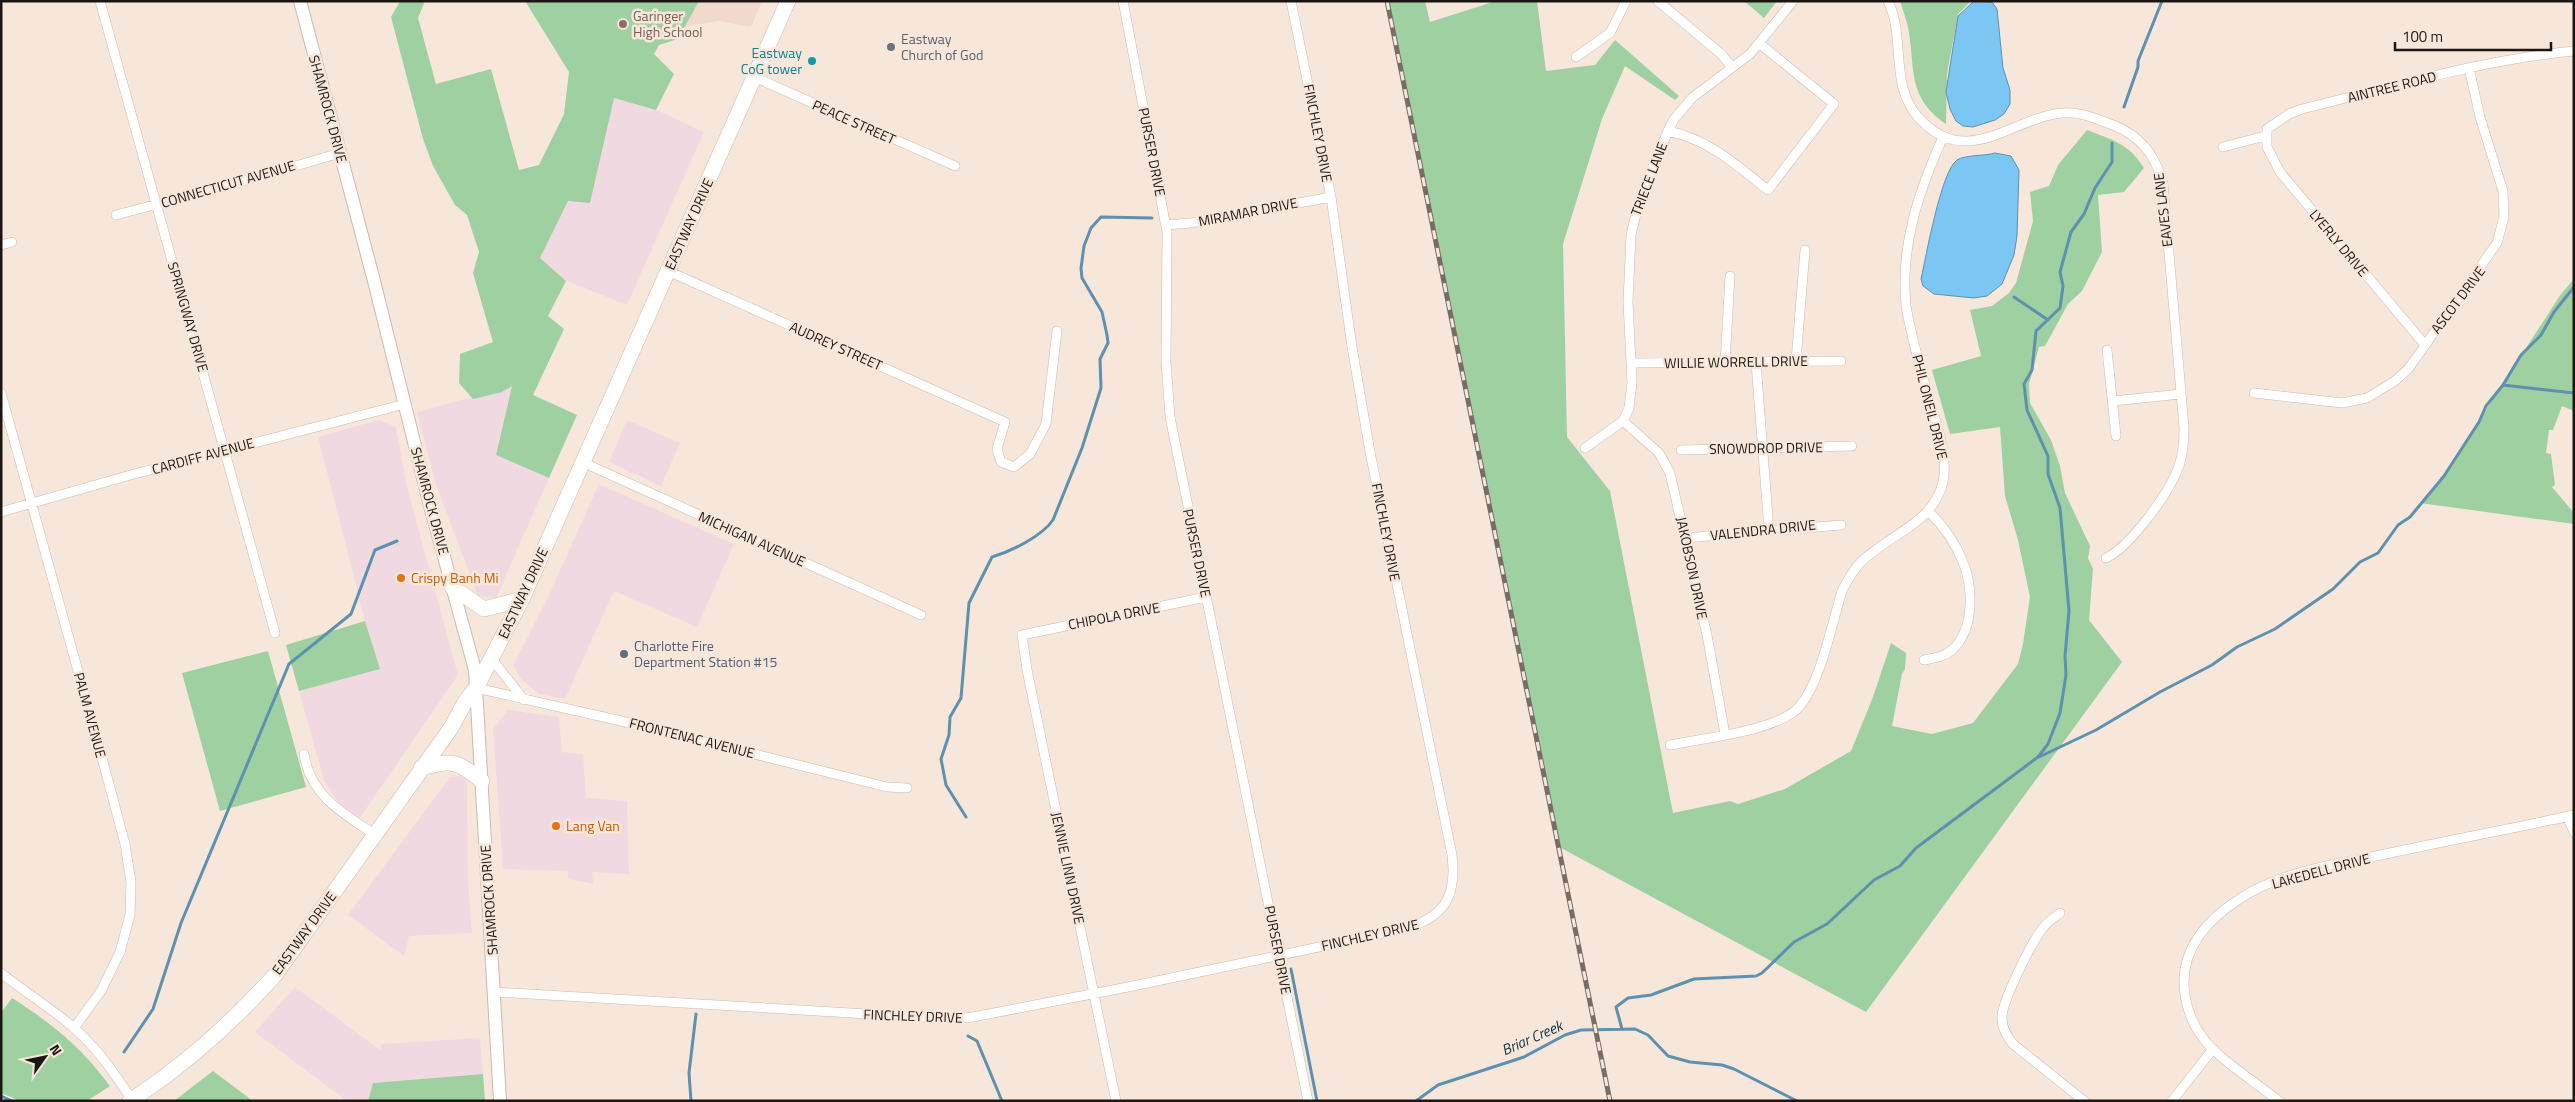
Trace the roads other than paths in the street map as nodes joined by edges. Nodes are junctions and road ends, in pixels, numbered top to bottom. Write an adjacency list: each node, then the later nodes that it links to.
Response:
1 (100, 1): 23 (street, SPRINGWAY DRIVE)
2 (300, 1): 20 (street, SHAMROCK DRIVE)
3 (788, 1): 15 (main road, EASTWAY DRIVE)
4 (1123, 1): 25 (street, PURSER DRIVE)
5 (1291, 1): 22 (street, FINCHLEY DRIVE)
6 (1626, 1): 12 (street)
7 (1658, 1): 13 (street)
8 (1793, 1): 10 (street, TRIECE LANE)
9 (1888, 1): 18 (street)
10 (1759, 44): 13 (street, TRIECE LANE); 16 (street)
11 (2574, 50): 14 (street, AINTREE ROAD)
12 (1576, 57)
13 (1732, 68): 16 (street, TRIECE LANE)
14 (2469, 68): 17 (street, AINTREE ROAD); 32 (street, ASCOT DRIVE)
15 (754, 77): 21 (street, PEACE STREET); 29 (main road, EASTWAY DRIVE)
16 (1668, 132): 38 (street, TRIECE LANE)
17 (2265, 136): 19 (street); 32 (street, LYERLY DRIVE)
18 (1943, 137): 41 (street, EAVES LANE); 53 (street, PHIL ONEIL DRIVE)
19 (2223, 147)
20 (340, 152): 23 (street, CONNECTICUT AVENUE); 43 (street, SHAMROCK DRIVE)
21 (955, 166)
22 (1331, 196): 25 (street, MIRAMAR DRIVE); 79 (street, FINCHLEY DRIVE)
23 (157, 204): 24 (street, CONNECTICUT AVENUE); 49 (street, SPRINGWAY DRIVE)
24 (116, 215)
25 (1166, 225): 60 (street, PURSER DRIVE)
26 (12, 242): 27 (street)
27 (1, 245)
28 (1805, 250): 34 (street)
29 (668, 271): 31 (street, AUDREY STREET); 51 (main road, EASTWAY DRIVE)
30 (1730, 276): 36 (street)
31 (1057, 331)
32 (2425, 345): 40 (street, ASCOT DRIVE)
33 (2107, 350): 42 (street)
34 (1796, 361): 35 (street, WILLIE WORRELL DRIVE); 37 (street, WILLIE WORRELL DRIVE)
35 (1841, 361)
36 (1725, 363): 37 (street, WILLIE WORRELL DRIVE); 38 (street, WILLIE WORRELL DRIVE)
37 (1756, 363): 48 (street)
38 (1631, 364): 44 (street, TRIECE LANE)
39 (1, 393): 52 (street, PALM AVENUE)
40 (2254, 393)
41 (2181, 394): 42 (street); 58 (street, EAVES LANE)
42 (2113, 401): 45 (street)
43 (405, 404): 49 (street, CARDIFF AVENUE); 59 (street, SHAMROCK DRIVE)
44 (1623, 421): 47 (street); 57 (street, JAKOBSON DRIVE)
45 (2116, 436)
46 (1852, 446): 48 (street, SNOWDROP DRIVE)
47 (1585, 448)
48 (1763, 448): 50 (street, SNOWDROP DRIVE); 56 (street)
49 (225, 450): 52 (street, CARDIFF AVENUE); 63 (street, SPRINGWAY DRIVE)
50 (1681, 450)
51 (582, 462): 61 (main road, EASTWAY DRIVE); 62 (street, MICHIGAN AVENUE)
52 (32, 503): 54 (street, CARDIFF AVENUE); 83 (street, PALM AVENUE)
53 (1928, 511): 66 (street); 69 (street, PHIL ONEIL DRIVE)
54 (1, 512)
55 (1841, 525): 56 (street, VALENDRA DRIVE)
56 (1769, 530): 57 (street, VALENDRA DRIVE)
57 (1685, 538): 69 (street, JAKOBSON DRIVE)
58 (2106, 558)
59 (452, 587): 61 (main road); 67 (street, SHAMROCK DRIVE)
60 (1206, 597): 64 (street, CHIPOLA DRIVE); 79 (street, PURSER DRIVE)
61 (522, 599): 65 (main road, EASTWAY DRIVE)
62 (921, 615)
63 (275, 633)
64 (1022, 635): 82 (street, JENNIE LINN DRIVE)
65 (491, 658): 67 (main road, EASTWAY DRIVE); 68 (street)
66 (1924, 660)
67 (476, 688): 68 (street, FRONTENAC AVENUE); 72 (main road, EASTWAY DRIVE); 73 (street, SHAMROCK DRIVE)
68 (524, 700): 74 (street, FRONTENAC AVENUE)
69 (1725, 734): 70 (street, PHIL ONEIL DRIVE)
70 (1670, 745)
71 (304, 754): 77 (street)
72 (421, 768): 73 (main road); 77 (main road, EASTWAY DRIVE)
73 (482, 781): 81 (street, SHAMROCK DRIVE)
74 (907, 788)
75 (2570, 816): 76 (street); 84 (street, LAKEDELL DRIVE)
76 (2574, 832)
77 (374, 834): 85 (main road, EASTWAY DRIVE)
78 (2060, 913): 89 (street)
79 (1280, 956): 82 (street, FINCHLEY DRIVE); 88 (street, PURSER DRIVE)
80 (1, 973): 83 (street)
81 (494, 992): 82 (street, FINCHLEY DRIVE); 86 (street, SHAMROCK DRIVE)
82 (1094, 993): 87 (street, JENNIE LINN DRIVE)
83 (74, 1028): 85 (street)
84 (2213, 1049): 90 (street); 91 (street, LAKEDELL DRIVE)
85 (131, 1100)
86 (500, 1101)
87 (1116, 1101)
88 (1308, 1101)
89 (2084, 1101)
90 (2172, 1101)
91 (2279, 1101)

